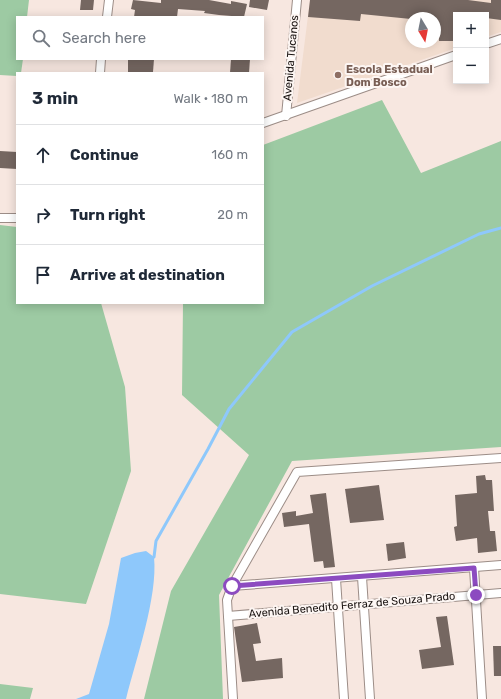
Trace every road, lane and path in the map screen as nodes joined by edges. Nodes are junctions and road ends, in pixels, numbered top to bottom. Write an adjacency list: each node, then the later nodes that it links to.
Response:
1 (109, 0): 3 (street)
2 (297, 0): 9 (street, Avenida Tucanos)
3 (106, 16)
4 (501, 39): 5 (street)
5 (489, 43)
6 (453, 56): 9 (street)
7 (101, 60): 8 (street)
8 (100, 72)
9 (286, 116): 10 (street)
10 (264, 123)
11 (0, 218): 12 (street)
12 (16, 218)
13 (501, 458): 18 (street)
14 (501, 565): 15 (street)
15 (474, 568): 16 (street); 20 (street)
16 (362, 577): 17 (street); 21 (street)
17 (336, 579): 18 (street); 22 (street)
18 (232, 586): 23 (street)
19 (501, 593): 20 (street, Avenida Benedito Ferraz de Souza Prado)
20 (476, 595): 21 (street, Avenida Benedito Ferraz de Souza Prado); 27 (street)
21 (363, 604): 22 (street, Avenida Benedito Ferraz de Souza Prado); 26 (street)
22 (338, 606): 23 (street, Avenida Benedito Ferraz de Souza Prado); 25 (street)
23 (228, 616): 24 (street)
24 (233, 699)
25 (344, 699)
26 (370, 699)
27 (482, 699)

